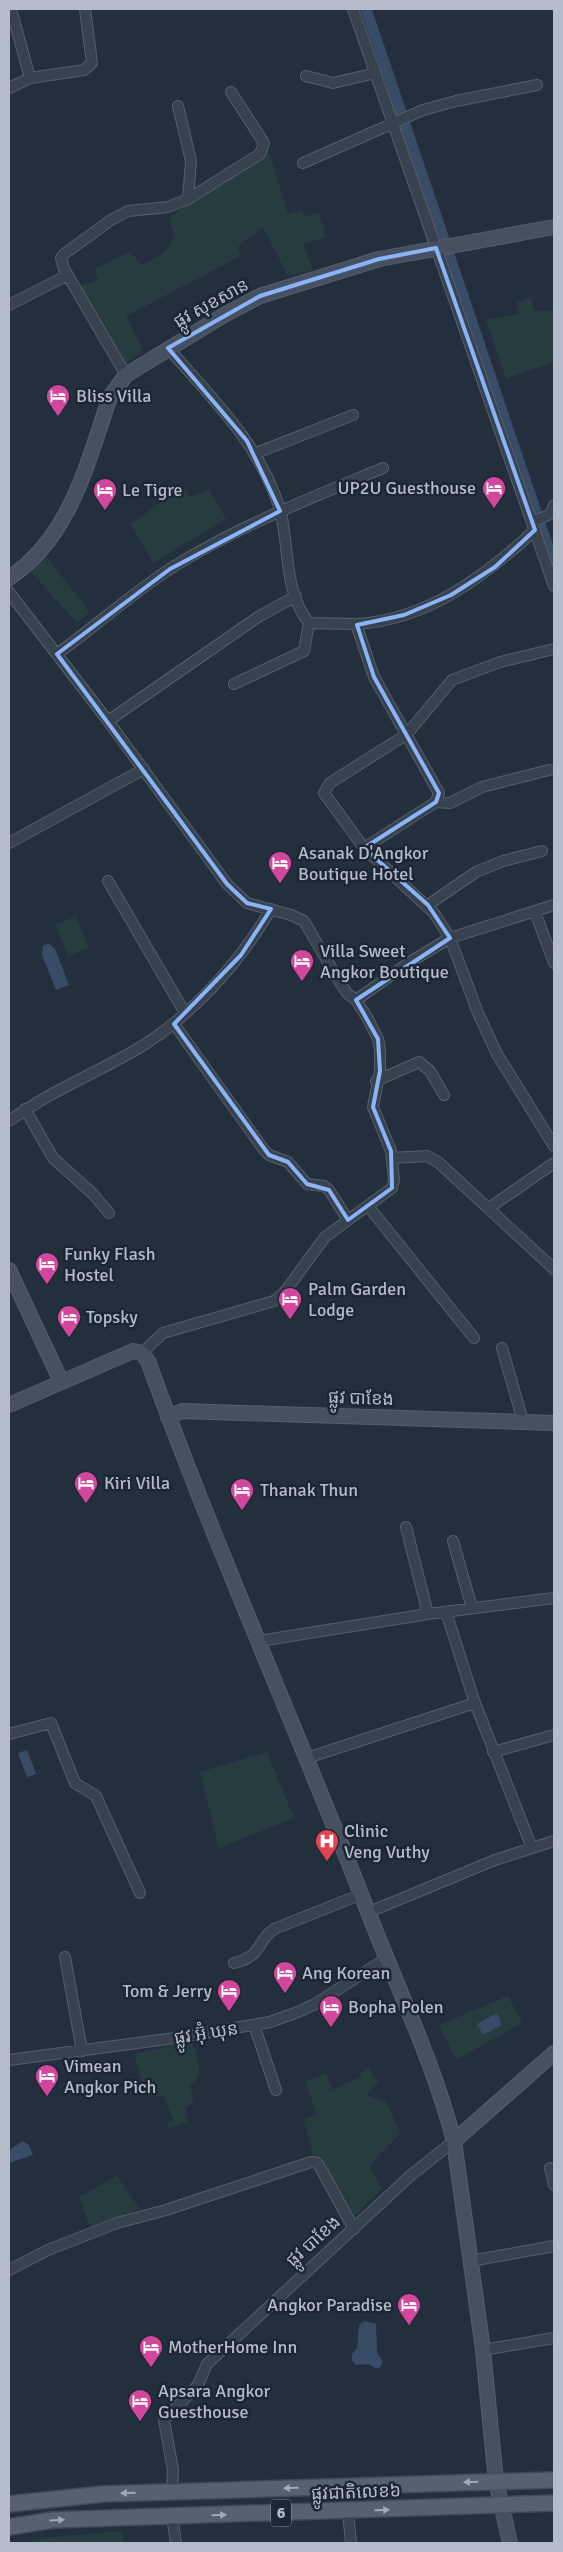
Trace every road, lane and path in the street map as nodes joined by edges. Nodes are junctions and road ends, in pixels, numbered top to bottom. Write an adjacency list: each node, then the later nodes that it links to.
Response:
1 (11, 9): 6 (street)
2 (85, 9): 6 (street)
3 (353, 9): 4 (street)
4 (376, 73): 5 (street); 11 (street)
5 (306, 76)
6 (30, 78): 8 (street)
7 (537, 85): 11 (street)
8 (9, 88)
9 (231, 92): 13 (street)
10 (178, 106): 13 (street)
11 (395, 122): 12 (street); 15 (street)
12 (303, 163)
13 (188, 199): 16 (street)
14 (554, 227): 15 (street, ផ្លូវ សុខសាន)
15 (444, 246): 18 (street, ផ្លូវ សុខសាន); 25 (street)
16 (68, 276): 17 (street); 19 (street)
17 (9, 304)
18 (168, 348): 19 (street, ផ្លូវ សុខសាន); 21 (street)
19 (126, 375): 26 (street, ផ្លូវ សុខសាន)
20 (353, 415): 21 (street)
21 (254, 454): 24 (street)
22 (383, 468): 24 (street)
23 (554, 505): 25 (street)
24 (280, 511): 29 (street); 33 (street)
25 (538, 522): 27 (street); 31 (street)
26 (9, 578)
27 (554, 586)
28 (9, 592): 33 (street)
29 (296, 596): 30 (street); 35 (street)
30 (309, 623): 31 (street); 34 (street)
31 (356, 624): 36 (street)
32 (554, 649): 36 (street)
33 (57, 654): 35 (street)
34 (234, 684)
35 (108, 721): 37 (street)
36 (407, 734): 39 (street); 41 (street)
37 (144, 769): 40 (street); 46 (street)
38 (549, 770): 39 (street)
39 (436, 802): 41 (street)
40 (9, 844)
41 (364, 848): 44 (street)
42 (542, 851): 44 (street)
43 (108, 881): 51 (street)
44 (428, 905): 48 (street)
45 (554, 905): 47 (street)
46 (271, 909): 50 (street); 51 (street)
47 (535, 912): 48 (street); 49 (street)
48 (450, 938): 50 (street); 57 (street)
49 (554, 963)
50 (356, 1000): 53 (street)
51 (185, 1013): 52 (street)
52 (174, 1024): 55 (street); 63 (street)
53 (376, 1081): 54 (street); 58 (street)
54 (444, 1095)
55 (25, 1109): 56 (street); 62 (street)
56 (9, 1121)
57 (554, 1146)
58 (392, 1158): 60 (street); 61 (street)
59 (554, 1163): 61 (street)
60 (368, 1206): 63 (street); 66 (street)
61 (489, 1208): 64 (street)
62 (109, 1213)
63 (348, 1220): 68 (street)
64 (554, 1269)
65 (9, 1270): 69 (street)
66 (474, 1338)
67 (502, 1348): 72 (street)
68 (142, 1353): 69 (street); 71 (street)
69 (60, 1381): 70 (street)
70 (9, 1405)
71 (168, 1416): 72 (street, ផ្លូវ បាខែង); 80 (street)
72 (524, 1421): 73 (street, ផ្លូវ បាខែង)
73 (554, 1423)
74 (406, 1527): 79 (street)
75 (453, 1541): 77 (street)
76 (554, 1598): 77 (street)
77 (472, 1608): 78 (street)
78 (446, 1612): 79 (street); 81 (street)
79 (428, 1614): 80 (street)
80 (259, 1641): 85 (street)
81 (475, 1703): 84 (street); 85 (street)
82 (9, 1734): 88 (street)
83 (554, 1735): 84 (street)
84 (493, 1752): 87 (street)
85 (307, 1758): 89 (street)
86 (554, 1842): 87 (street)
87 (532, 1848): 90 (street)
88 (140, 1893)
89 (362, 1894): 90 (street); 93 (street)
90 (369, 1912): 92 (street)
91 (65, 1958): 95 (street)
92 (386, 1958): 94 (street, ផ្លូវ អ៊ុំ ឃុន); 99 (street)
93 (234, 1963)
94 (254, 2025): 95 (street, ផ្លូវ អ៊ុំ ឃុន); 98 (street)
95 (82, 2051): 97 (street, ផ្លូវ អ៊ុំ ឃុន)
96 (554, 2052): 99 (street, ផ្លូវ បាខែង)
97 (9, 2060)
98 (276, 2090)
99 (454, 2142): 102 (street, ផ្លូវ បាខែង); 104 (street)
100 (550, 2168): 101 (street)
101 (554, 2184)
102 (354, 2229): 105 (street); 110 (street, ផ្លូវ បាខែង)
103 (554, 2246): 104 (street)
104 (470, 2261): 107 (street)
105 (9, 2270)
106 (554, 2338): 107 (street)
107 (482, 2350): 109 (street)
108 (554, 2480): 109 (main road, ផ្លូវជាតិលេខ៦ / 6)
109 (496, 2481): 110 (main road, ផ្លូវជាតិលេខ៦ / 6, one-way to 110); 113 (street)
110 (172, 2491): 112 (main road, ផ្លូវជាតិលេខ៦ / 6, one-way to 112)
111 (554, 2503): 113 (main road, ផ្លូវជាតិលេខ៦ / 6)
112 (9, 2504)
113 (502, 2505): 114 (main road, ផ្លូវជាតិលេខ៦ / 6, one-way to 113); 119 (street)
114 (348, 2512): 115 (main road, ផ្លូវជាតិលេខ៦ / 6, one-way to 114); 118 (street)
115 (172, 2516): 116 (main road, ផ្លូវជាតិលេខ៦ / 6, one-way to 115); 117 (street)
116 (9, 2527)
117 (176, 2543)
118 (351, 2543)
119 (510, 2543)

